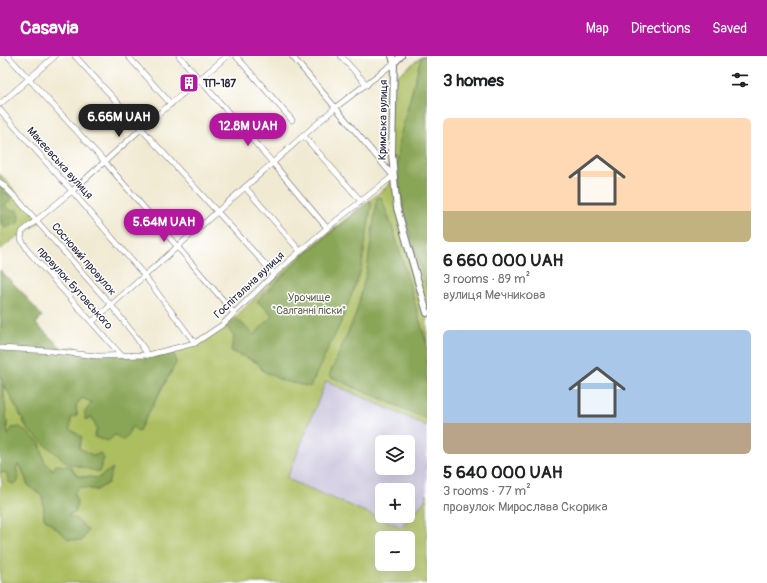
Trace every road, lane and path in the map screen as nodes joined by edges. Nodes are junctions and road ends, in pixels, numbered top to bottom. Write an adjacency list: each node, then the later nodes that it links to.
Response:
1 (8, 56): 13 (street)
2 (55, 56): 13 (street)
3 (75, 56): 21 (street)
4 (128, 56): 17 (street)
5 (179, 56): 14 (street)
6 (227, 56): 14 (street)
7 (236, 56): 20 (street)
8 (292, 56): 18 (street)
9 (341, 56): 15 (street)
10 (392, 56): 12 (street, Кримська вулиця)
11 (401, 56): 12 (street)
12 (394, 64): 15 (street); 25 (street, Кримська вулиця)
13 (30, 79): 16 (street); 23 (street)
14 (200, 80): 17 (street); 24 (street)
15 (367, 84): 18 (street)
16 (0, 104)
17 (171, 104): 21 (street)
18 (336, 107): 22 (street); 25 (street)
19 (0, 110): 28 (street, Макеєвська вулиця)
20 (292, 120)
21 (141, 129): 23 (street); 30 (street)
22 (304, 135): 24 (street); 29 (street)
23 (105, 162): 28 (street); 33 (street)
24 (272, 162): 27 (street); 32 (street)
25 (393, 176): 29 (street, Госпітальна вулиця); 38 (street, Кримська вулиця)
26 (0, 182): 31 (street, Сосновий провулок)
27 (245, 187): 30 (street); 34 (street)
28 (72, 191): 31 (street); 36 (street, Макеєвська вулиця)
29 (361, 201): 32 (street, Госпітальна вулиця)
30 (218, 213): 33 (street); 35 (street)
31 (37, 221): 37 (street, Сосновий провулок); 40 (street, провулок Бутовського)
32 (326, 228): 34 (street, Госпітальна вулиця)
33 (177, 246): 36 (street); 39 (street)
34 (300, 251): 35 (street, Госпітальна вулиця)
35 (274, 274): 39 (street, Госпітальна вулиця)
36 (144, 276): 37 (street); 41 (street, Макеєвська вулиця)
37 (111, 305): 40 (street); 44 (street, Сосновий провулок)
38 (427, 313)
39 (234, 314): 41 (street, Госпітальна вулиця)
40 (92, 322): 43 (street, провулок Бутовського)
41 (195, 343): 44 (street, Госпітальна вулиця)
42 (0, 348): 43 (street, Госпітальна вулиця)
43 (121, 355): 44 (street, Госпітальна вулиця)
44 (148, 355)

